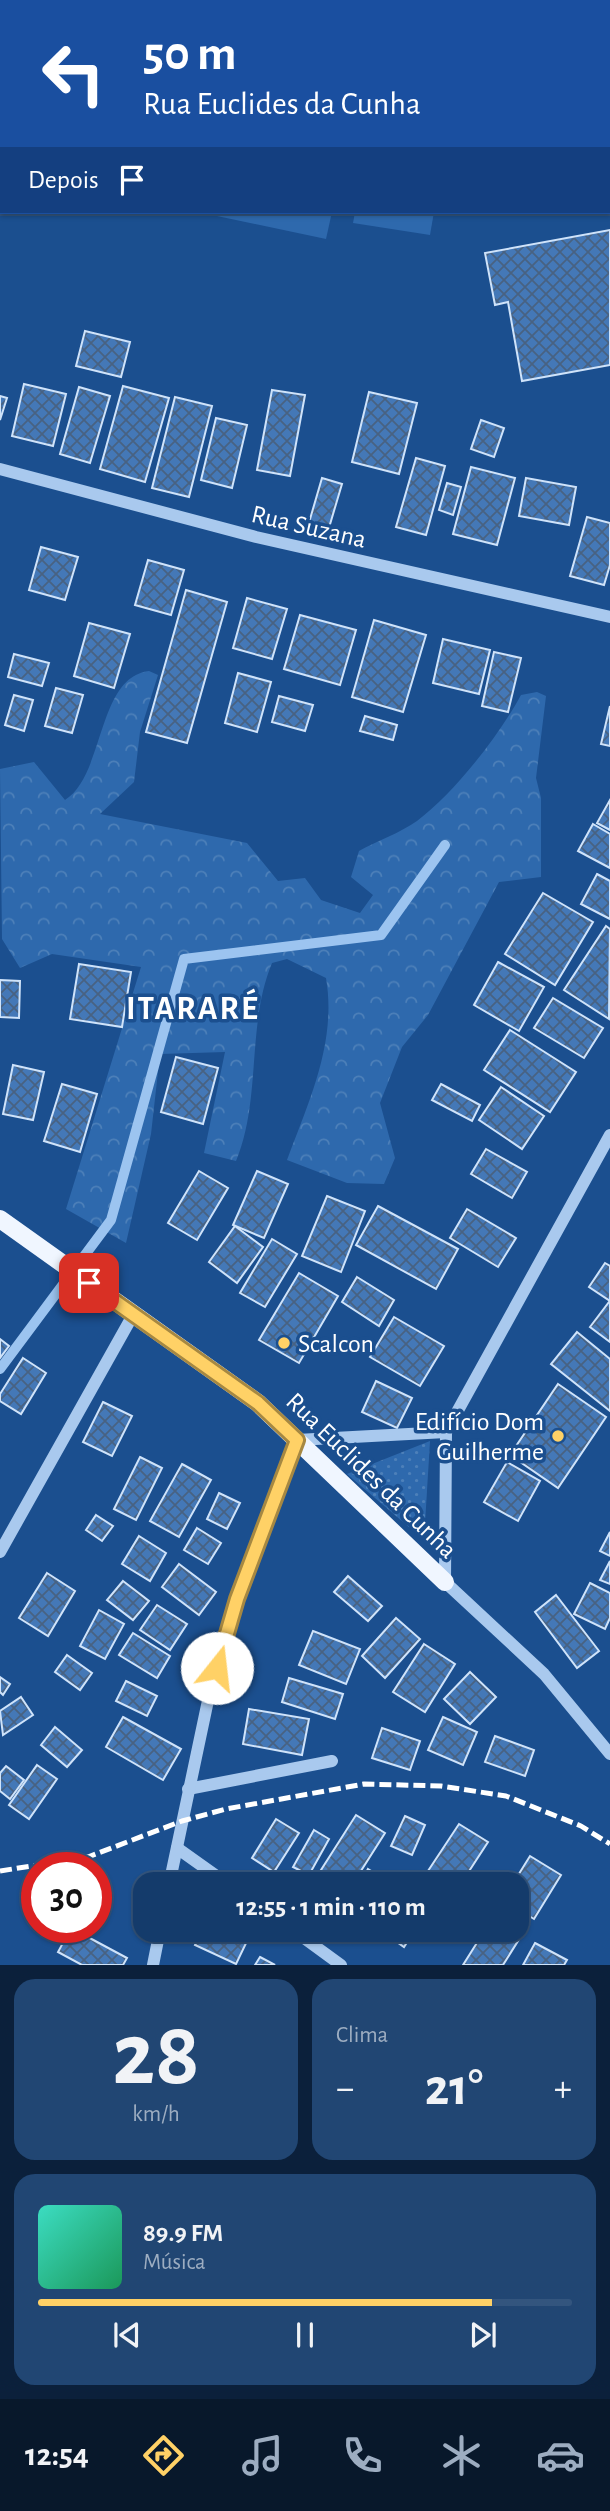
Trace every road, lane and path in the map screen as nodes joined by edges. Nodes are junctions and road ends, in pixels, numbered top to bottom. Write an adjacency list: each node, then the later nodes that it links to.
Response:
1 (0, 469): 2 (street, Rua Suzana)
2 (610, 617)
3 (610, 1135): 6 (street)
4 (0, 1219): 5 (main road, Rua Euclides da Cunha)
5 (133, 1315): 7 (main road, Rua Euclides da Cunha); 8 (street)
6 (446, 1432): 7 (street); 9 (street)
7 (297, 1440): 9 (main road, Rua Euclides da Cunha); 12 (street)
8 (0, 1552)
9 (445, 1581): 10 (street, Rua Euclides da Cunha)
10 (610, 1754)
11 (332, 1761): 12 (street)
12 (188, 1789): 13 (street)
13 (177, 1847): 14 (street); 15 (street)
14 (172, 1872)
15 (211, 1872)
16 (158, 1942): 18 (street)
17 (309, 1942): 19 (street)
18 (153, 1965)
19 (341, 1965)

